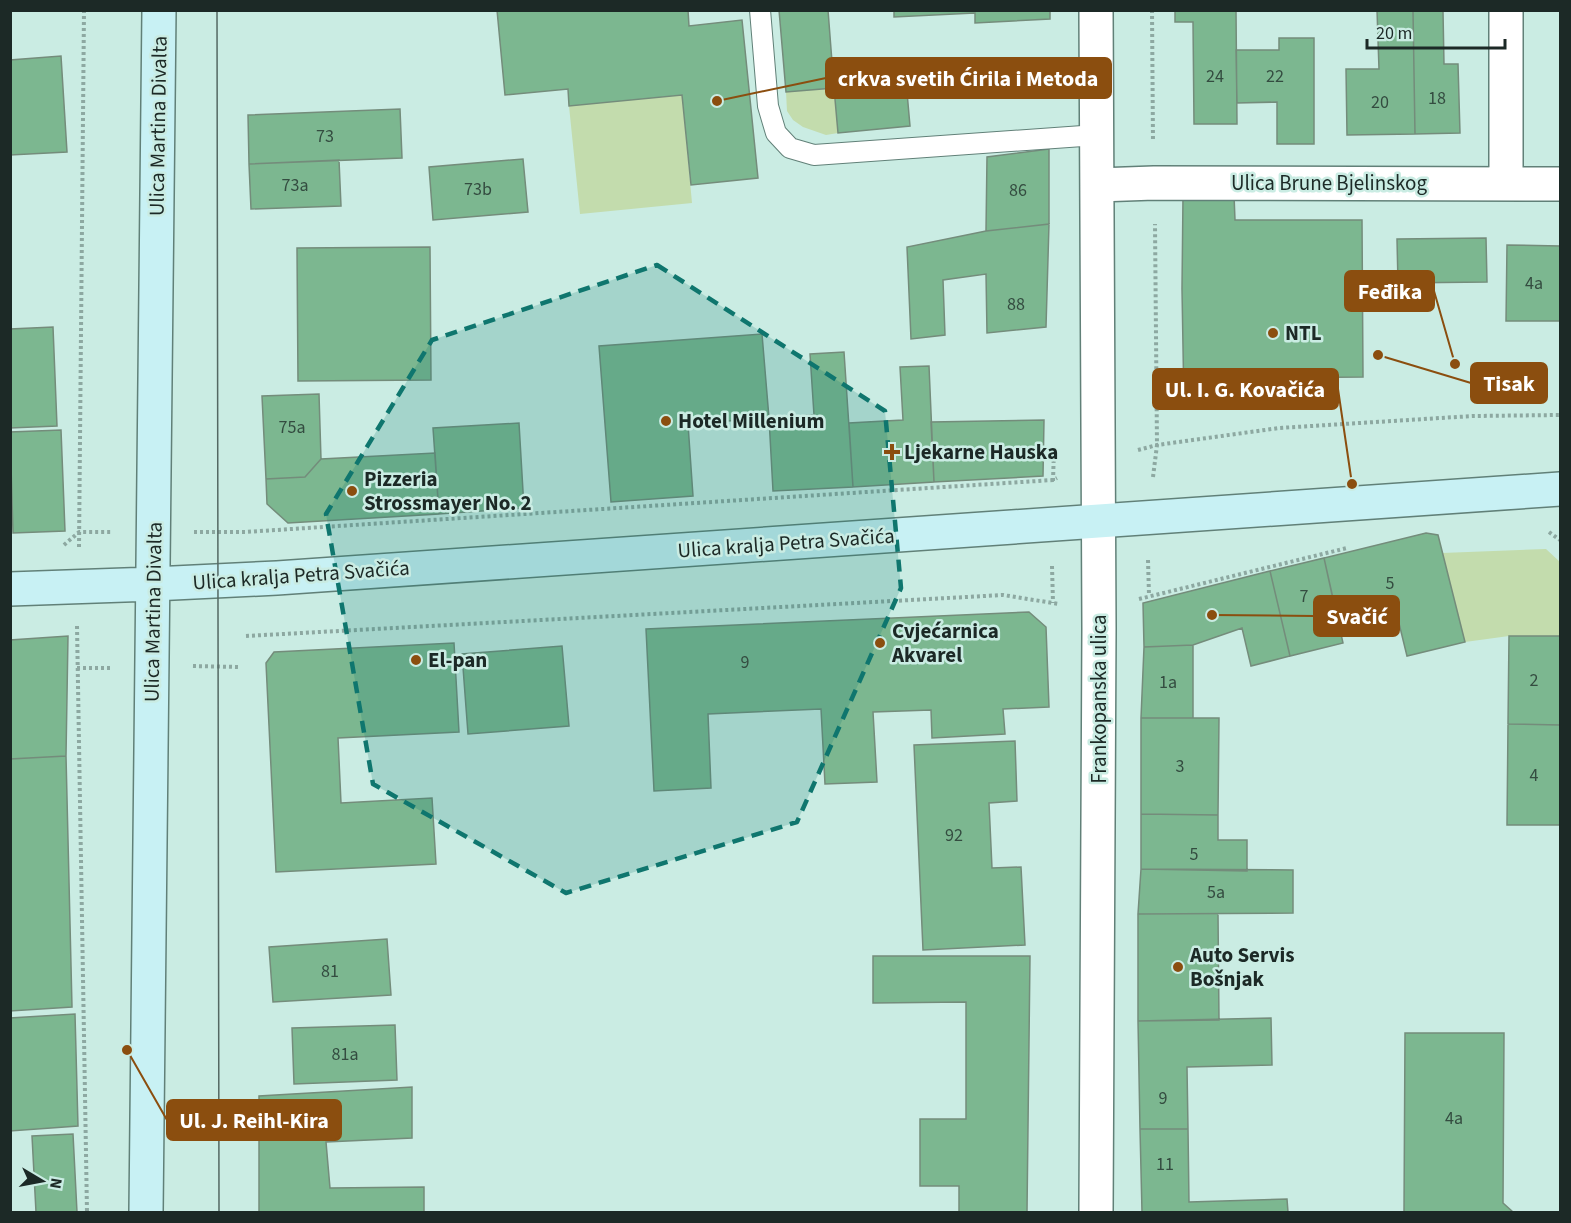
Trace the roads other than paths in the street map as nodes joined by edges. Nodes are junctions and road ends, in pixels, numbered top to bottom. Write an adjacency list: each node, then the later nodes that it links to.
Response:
1 (159, 10): 11 (main road, Ulica Martina Divalta)
2 (760, 10): 5 (lane)
3 (1096, 10): 5 (street, Frankopanska ulica)
4 (1506, 10): 6 (street)
5 (1097, 135): 7 (street, Frankopanska ulica)
6 (1506, 183): 7 (street, Ulica Brune Bjelinskog); 8 (street, Ulica Brune Bjelinskog)
7 (1098, 184): 10 (street, Frankopanska ulica)
8 (1560, 184)
9 (1560, 489): 10 (main road, Ulica kralja Petra Svačića)
10 (1098, 522): 11 (main road, Ulica kralja Petra Svačića); 14 (street, Frankopanska ulica)
11 (153, 584): 12 (main road, Ulica kralja Petra Svačića); 13 (main road, Ulica Martina Divalta)
12 (10, 590)
13 (146, 1212)
14 (1096, 1212)

